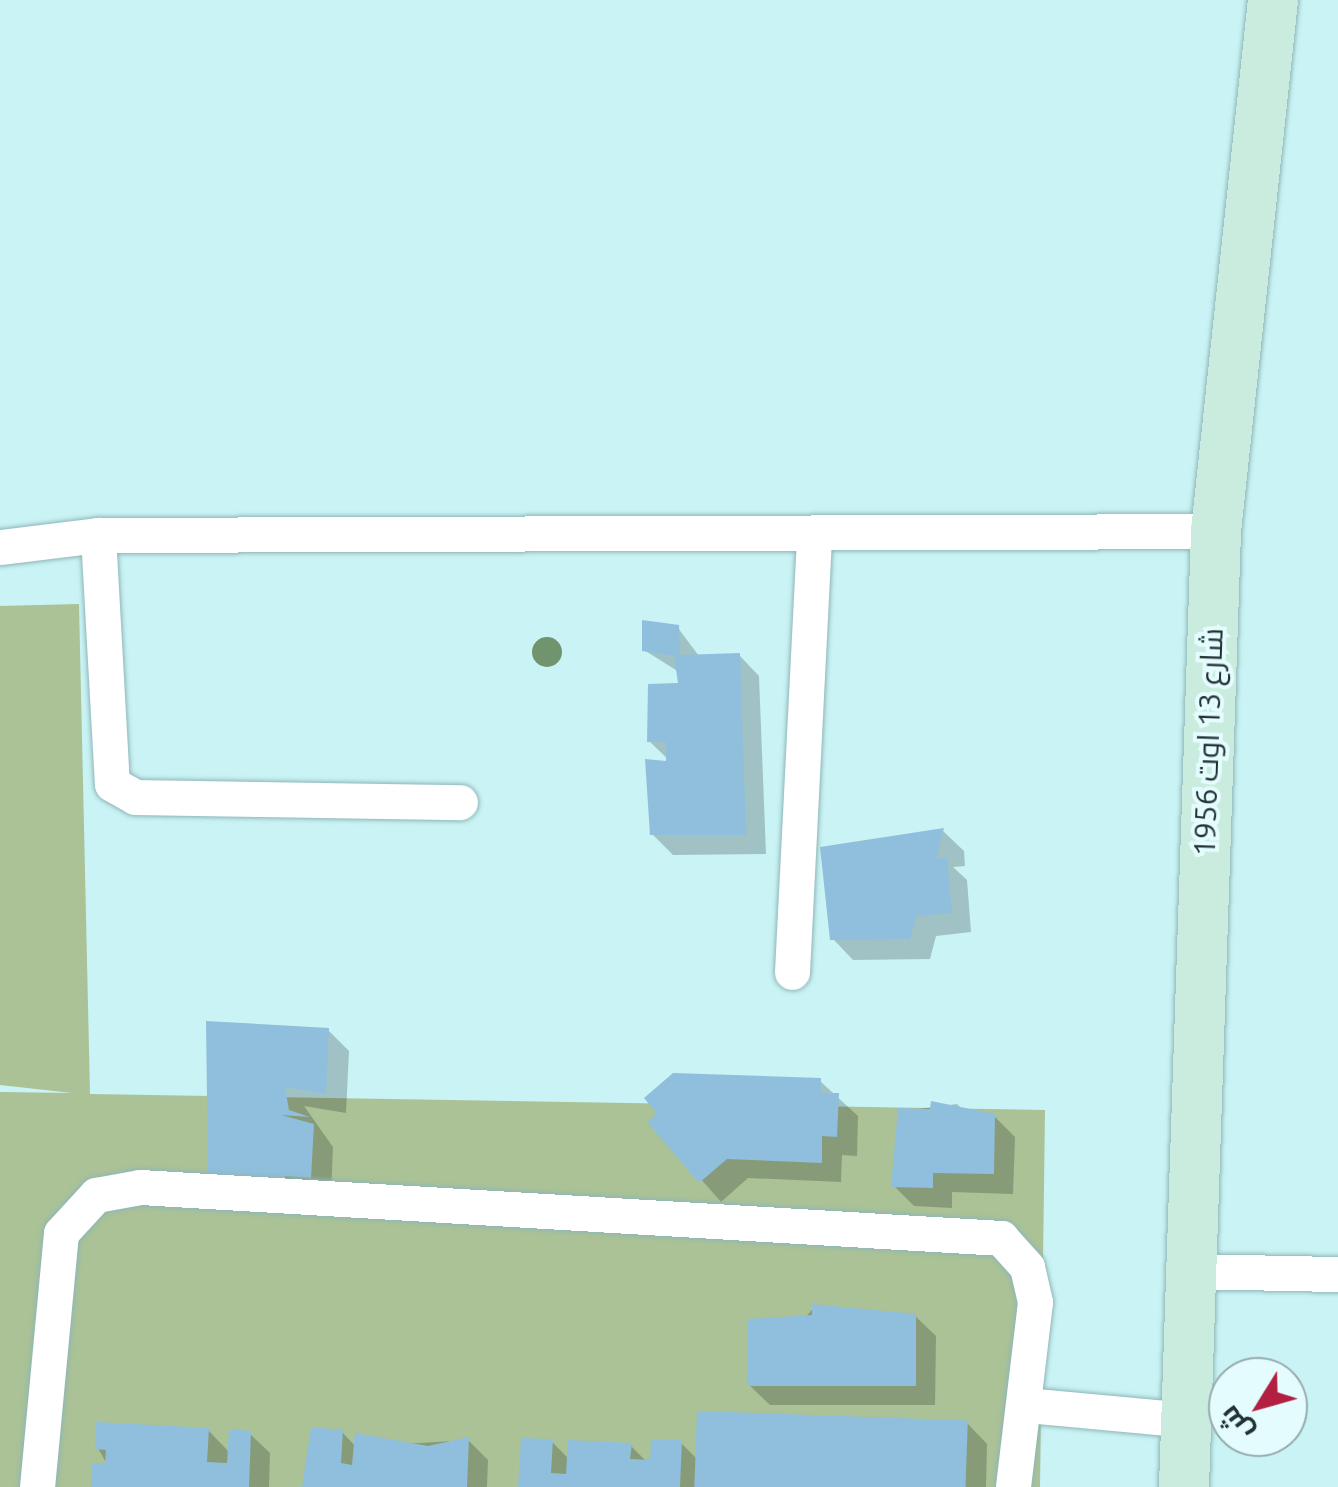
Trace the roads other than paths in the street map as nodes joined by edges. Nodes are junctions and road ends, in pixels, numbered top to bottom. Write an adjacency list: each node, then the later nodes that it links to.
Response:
1 (1273, 0): 2 (street, شارع 13 اوت 1956)
2 (1216, 531): 4 (street); 8 (street, شارع 13 اوت 1956)
3 (98, 535): 4 (street); 5 (street); 6 (street)
4 (814, 536): 7 (street)
5 (0, 547)
6 (460, 802)
7 (792, 972)
8 (1192, 1271): 9 (street); 11 (street, شارع 13 اوت 1956)
9 (1338, 1274)
10 (1026, 1405): 11 (street); 12 (street); 13 (street)
11 (1188, 1420): 14 (street, شارع 13 اوت 1956)
12 (37, 1487)
13 (1012, 1487)
14 (1184, 1487)

